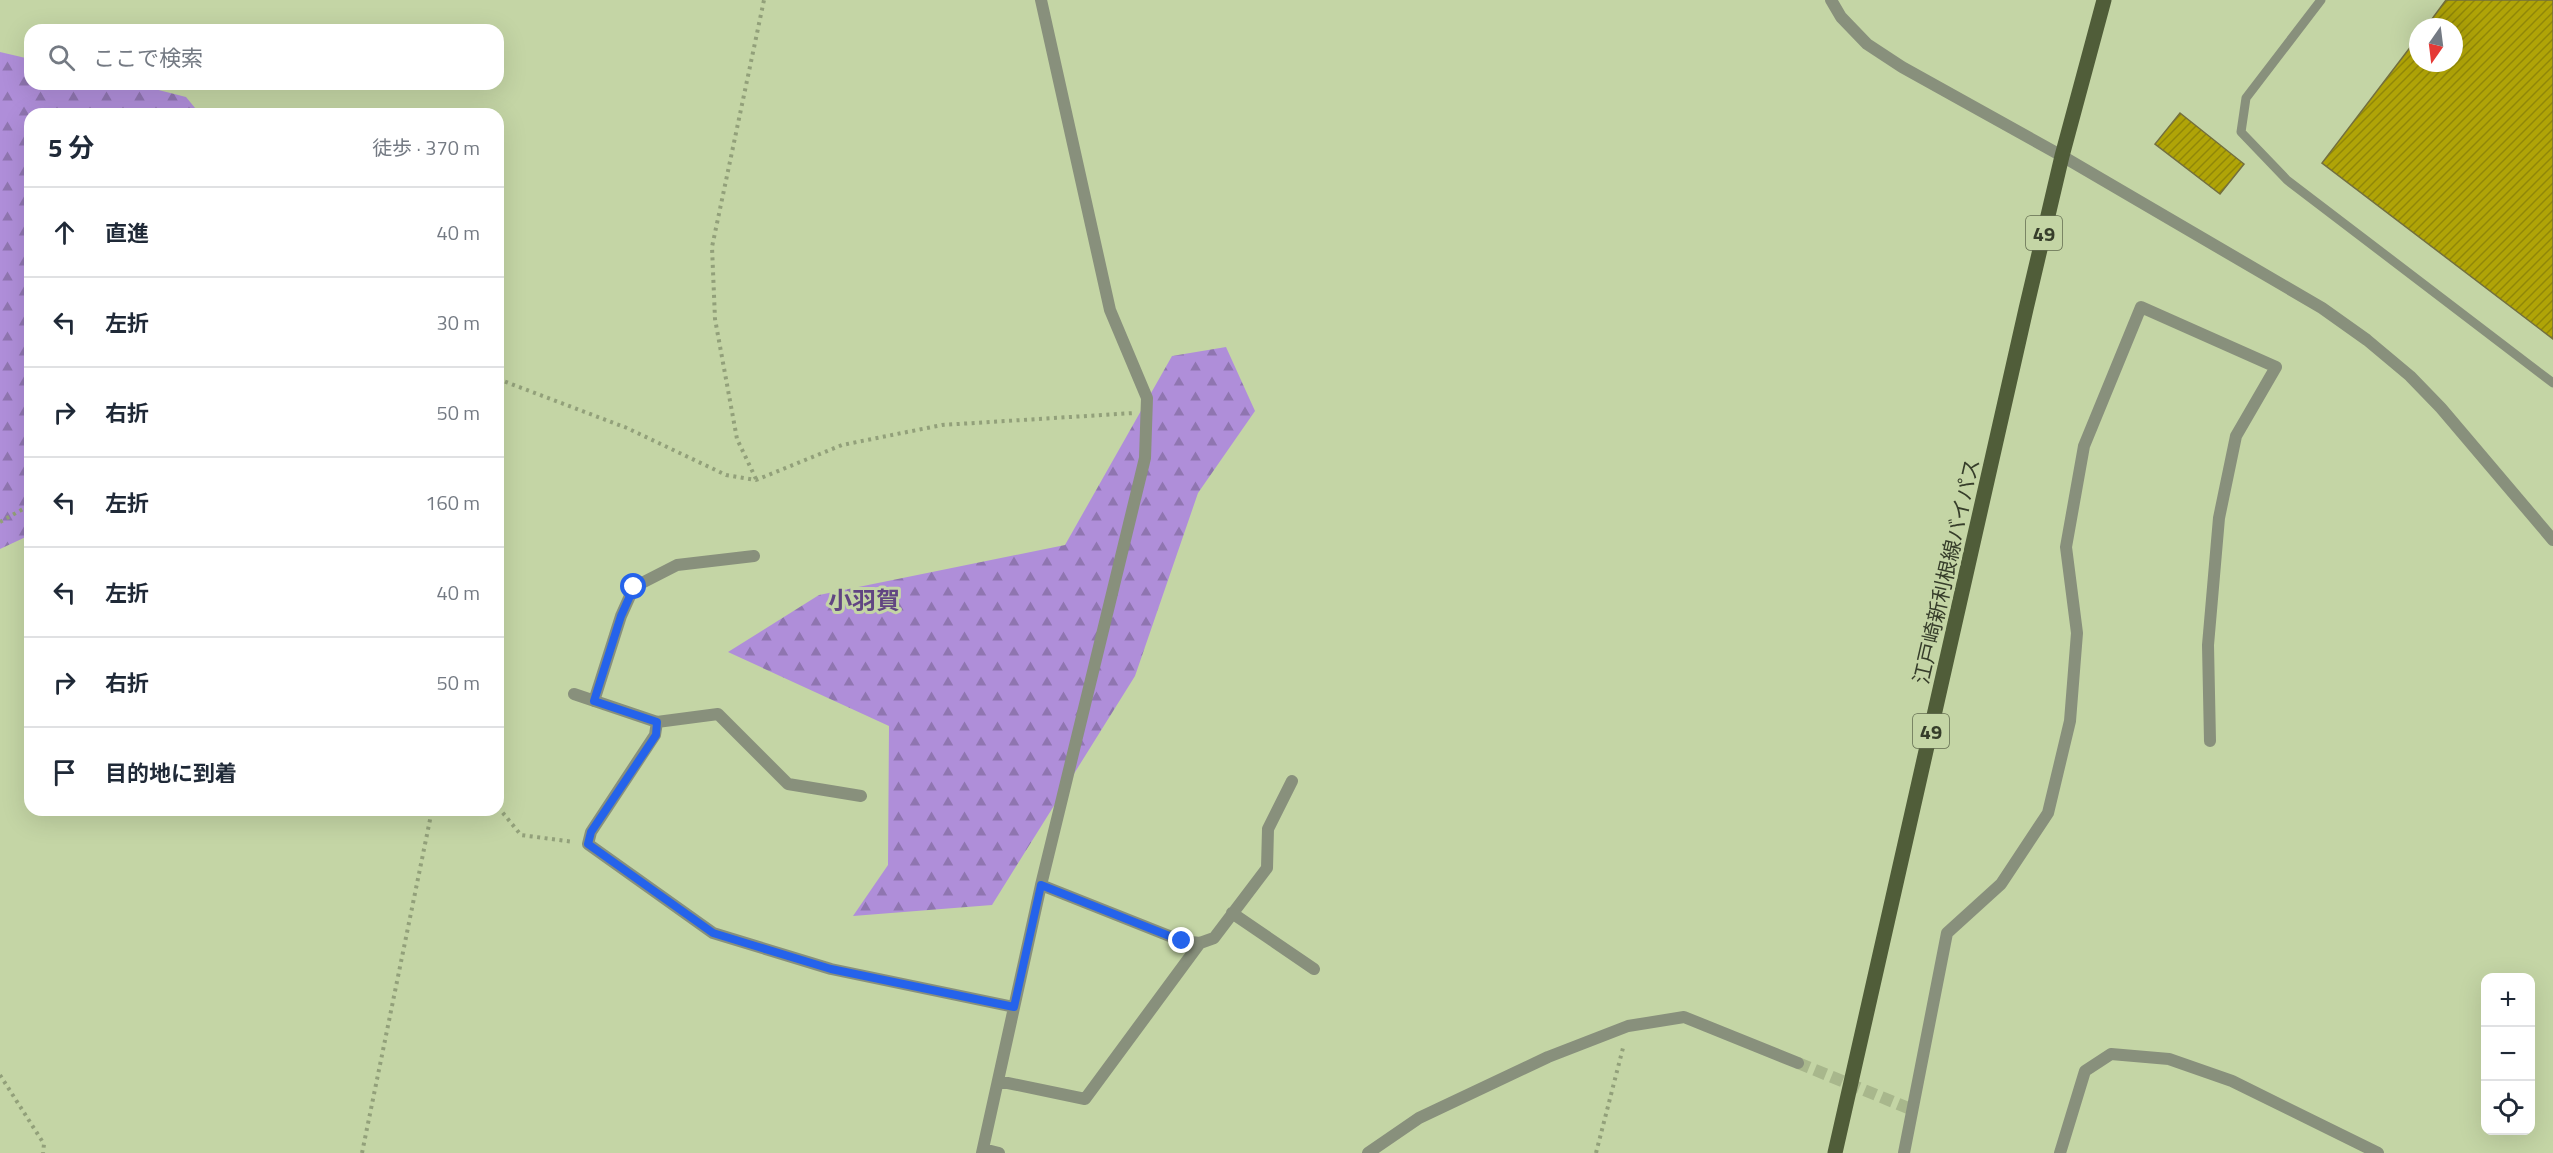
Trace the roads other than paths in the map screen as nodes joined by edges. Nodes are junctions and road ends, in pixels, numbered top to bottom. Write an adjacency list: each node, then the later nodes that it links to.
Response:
1 (1041, 0): 15 (street)
2 (1831, 0): 5 (street)
3 (2104, 0): 5 (main road, 江戸崎新利根線バイパス / 49)
4 (2321, 0): 6 (lane)
5 (2062, 156): 7 (street); 25 (main road, 江戸崎新利根線バイパス / 49)
6 (2553, 383)
7 (2553, 540)
8 (754, 556): 10 (street)
9 (574, 694): 10 (street)
10 (594, 701): 11 (street)
11 (657, 722): 14 (street); 19 (street)
12 (2210, 741): 26 (street)
13 (1292, 781): 16 (street)
14 (861, 796)
15 (1041, 885): 17 (street); 19 (street)
16 (1232, 913): 17 (street); 18 (street)
17 (1200, 943): 21 (street)
18 (1314, 969)
19 (1014, 1007): 21 (street)
20 (1798, 1064): 24 (street)
21 (999, 1081): 22 (street)
22 (983, 1151): 23 (street)
23 (999, 1153)
24 (1368, 1153)
25 (1835, 1153)
26 (1904, 1153)
27 (2060, 1153): 28 (street)
28 (2378, 1153)

